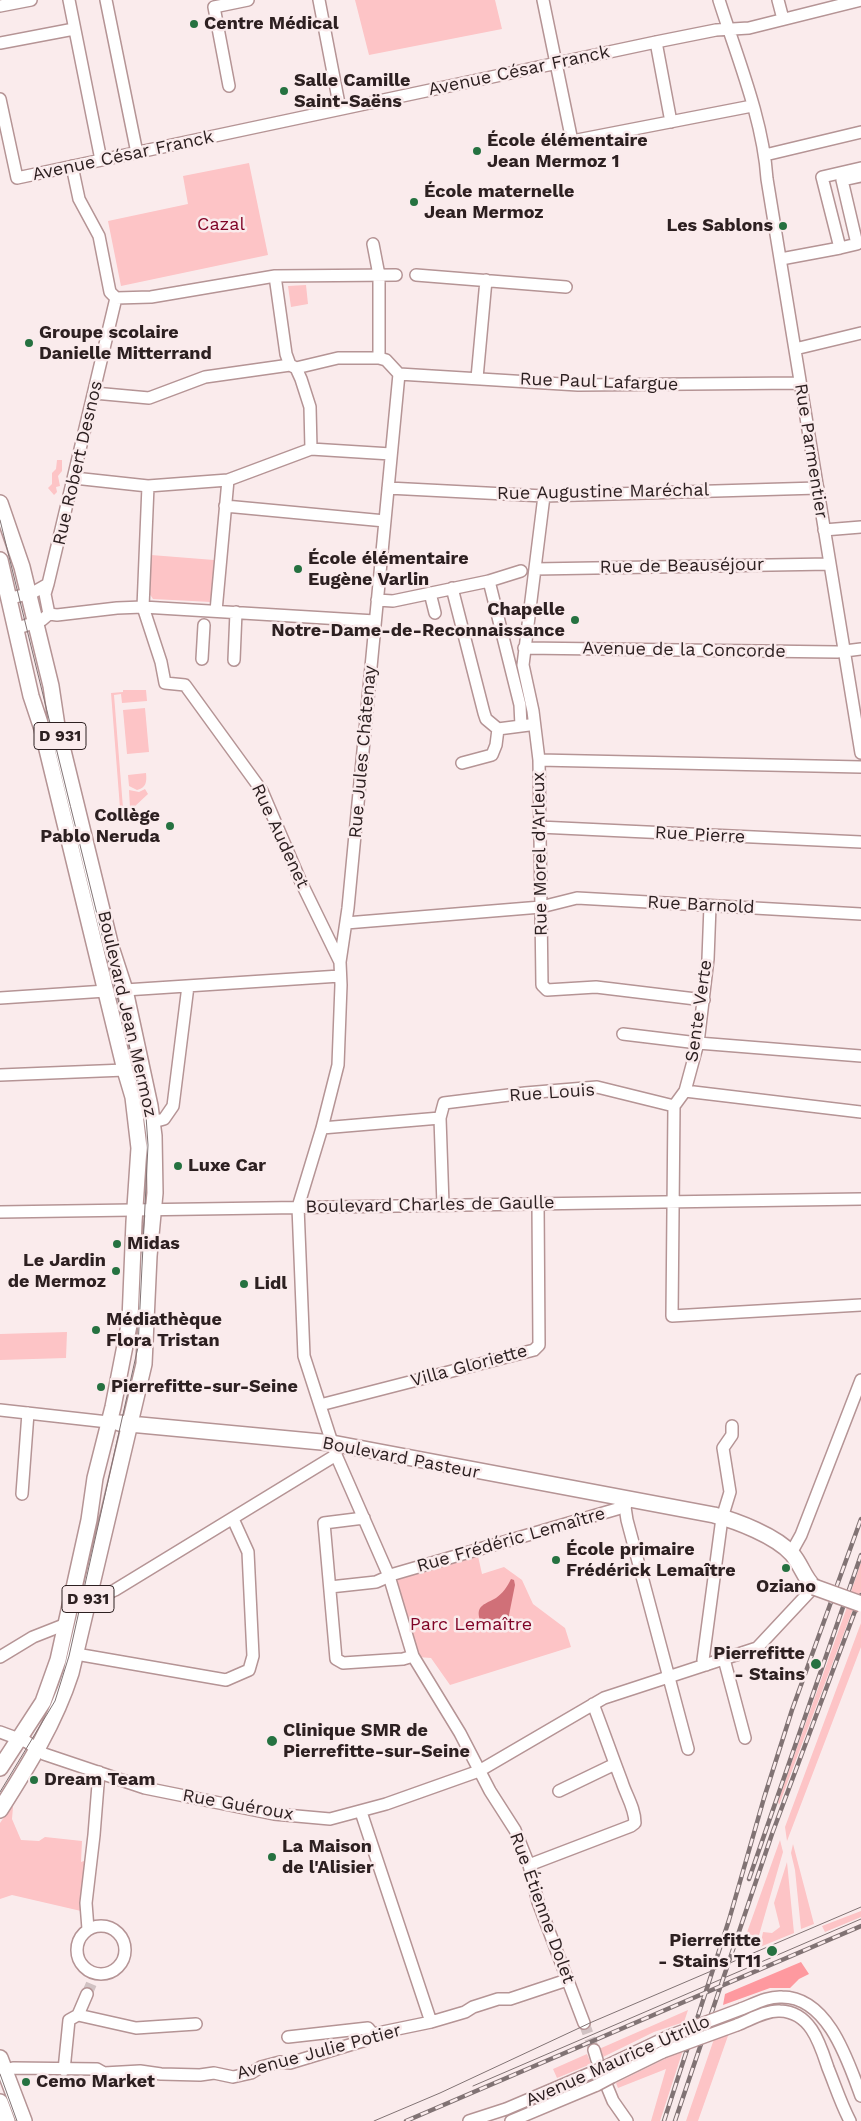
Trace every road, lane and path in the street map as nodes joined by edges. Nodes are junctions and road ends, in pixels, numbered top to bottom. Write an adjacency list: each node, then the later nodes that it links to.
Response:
1 (31, 0): 10 (street)
2 (68, 0): 12 (street)
3 (106, 0): 24 (street)
4 (248, 0): 17 (street)
5 (319, 0): 20 (street)
6 (543, 0): 16 (street)
7 (719, 0): 13 (street, Rue Parmentier)
8 (778, 0): 11 (street)
9 (861, 0): 11 (street, Avenue César Franck)
10 (0, 6)
11 (783, 19): 13 (street, Avenue César Franck)
12 (74, 29): 15 (street); 25 (street)
13 (728, 30): 14 (street, Avenue César Franck); 19 (street, Rue Parmentier)
14 (656, 42): 16 (street, Avenue César Franck); 21 (street)
15 (0, 43)
16 (555, 64): 20 (street, Avenue César Franck); 21 (street)
17 (229, 86)
18 (0, 100): 26 (street, Avenue César Franck)
19 (752, 106): 21 (street); 23 (street, Rue Parmentier)
20 (340, 109): 24 (street, Avenue César Franck)
21 (671, 122)
22 (861, 132): 23 (street)
23 (764, 152): 31 (street, Rue Parmentier)
24 (137, 153): 25 (street, Avenue César Franck)
25 (101, 160): 26 (street, Avenue César Franck)
26 (72, 166): 38 (street)
27 (861, 168): 30 (street)
28 (861, 176): 30 (street)
29 (373, 244): 33 (street)
30 (840, 248): 31 (street)
31 (781, 259): 40 (street, Rue Parmentier)
32 (396, 274): 33 (street)
33 (379, 275): 35 (street); 41 (street)
34 (416, 275): 36 (street)
35 (275, 276): 38 (street); 42 (street)
36 (486, 280): 37 (street); 44 (street)
37 (566, 288)
38 (113, 295): 46 (street, Rue Robert Desnos)
39 (861, 333): 40 (street)
40 (795, 349): 45 (street, Rue Parmentier)
41 (379, 358): 42 (street); 43 (street)
42 (293, 367): 46 (street); 47 (street)
43 (399, 374): 44 (street, Rue Paul Lafargue); 48 (street, Rue Jules Châtenay)
44 (477, 378): 45 (street, Rue Paul Lafargue)
45 (800, 383): 53 (street, Rue Parmentier)
46 (94, 393): 49 (street, Rue Robert Desnos)
47 (311, 449): 48 (street); 50 (street)
48 (391, 454): 52 (street, Rue Jules Châtenay)
49 (74, 478): 51 (street); 65 (street, Rue Robert Desnos)
50 (228, 480): 51 (street); 56 (street)
51 (148, 486): 71 (street)
52 (388, 488): 54 (street, Rue Augustine Maréchal); 57 (street, Rue Jules Châtenay)
53 (818, 488): 54 (street, Rue Augustine Maréchal); 59 (street, Rue Parmentier)
54 (544, 496): 62 (street)
55 (0, 503): 68 (main road, Boulevard Jean Mermoz / D 931)
56 (225, 506): 57 (street); 75 (street)
57 (385, 520): 70 (street, Rue Jules Châtenay)
58 (861, 527): 59 (street)
59 (824, 530): 61 (street, Rue Parmentier)
60 (0, 560): 69 (main road, Boulevard Jean Mermoz / D 931)
61 (830, 564): 62 (street, Rue de Beauséjour); 81 (street, Rue Parmentier)
62 (535, 569): 79 (street)
63 (520, 571): 64 (street)
64 (489, 581): 66 (street); 85 (street)
65 (48, 584): 68 (street); 74 (street, Rue Robert Desnos)
66 (452, 588): 67 (street); 86 (street)
67 (430, 593): 70 (street); 73 (street)
68 (28, 594): 69 (street); 77 (main road, Boulevard Jean Mermoz / D 931)
69 (8, 599): 78 (main road, Boulevard Jean Mermoz / D 931)
70 (377, 600): 76 (street, Rue Jules Châtenay)
71 (143, 607): 74 (street); 75 (street); 97 (street, Rue Audenet)
72 (236, 612): 75 (street); 76 (street); 83 (street)
73 (435, 613)
74 (49, 614): 77 (street)
75 (207, 617): 82 (street)
76 (375, 621): 96 (street, Rue Jules Châtenay)
77 (35, 622): 78 (street); 100 (main road, Boulevard Jean Mermoz / D 931)
78 (15, 629): 101 (main road, Boulevard Jean Mermoz / D 931)
79 (524, 648): 81 (street, Avenue de la Concorde); 84 (street)
80 (861, 649): 81 (street, Avenue de la Concorde)
81 (844, 652): 87 (street, Rue Parmentier)
82 (202, 659)
83 (234, 660)
84 (536, 725): 85 (street); 88 (street)
85 (521, 726): 86 (street)
86 (498, 729): 89 (street)
87 (861, 753)
88 (539, 760): 90 (street, Rue Morel d'Arleux); 91 (street, Rue Morel d'Arleux)
89 (462, 763)
90 (861, 767)
91 (539, 827): 92 (street, Rue Pierre); 94 (street, Rue Morel d'Arleux)
92 (861, 842)
93 (710, 906): 94 (street, Rue Barnold); 95 (street, Rue Barnold); 103 (street, Sente Verte)
94 (542, 907): 96 (street, Rue Barnold); 103 (street, Rue Morel d'Arleux)
95 (861, 914)
96 (346, 923): 97 (street, Rue Jules Châtenay)
97 (340, 962): 98 (street, Rue Jules Châtenay)
98 (340, 976): 99 (street); 114 (street, Rue Jules Châtenay)
99 (188, 986): 100 (street); 113 (street)
100 (125, 990): 113 (main road, Boulevard Jean Mermoz / D 931)
101 (106, 991): 102 (street); 107 (main road, Boulevard Jean Mermoz / D 931)
102 (0, 998)
103 (704, 1000): 105 (street, Sente Verte)
104 (623, 1034): 105 (street)
105 (698, 1044): 106 (street); 109 (street, Sente Verte)
106 (861, 1056)
107 (125, 1070): 108 (street); 120 (main road, Boulevard Jean Mermoz / D 931)
108 (0, 1075)
109 (685, 1091): 110 (street, Sente Verte); 111 (street)
110 (674, 1106): 112 (street, Rue Louis); 116 (street)
111 (861, 1112)
112 (440, 1118): 114 (street); 118 (street)
113 (152, 1122): 121 (main road, Boulevard Jean Mermoz / D 931)
114 (322, 1128): 119 (street, Rue Jules Châtenay)
115 (861, 1199): 116 (street, Boulevard Charles de Gaulle)
116 (672, 1202): 117 (street, Boulevard Charles de Gaulle); 123 (street)
117 (538, 1204): 118 (street, Boulevard Charles de Gaulle); 125 (street, Villa Gloriette)
118 (443, 1205): 119 (street, Boulevard Charles de Gaulle)
119 (298, 1207): 121 (street, Boulevard Charles de Gaulle); 125 (street, Rue Étienne Dolet)
120 (135, 1210): 121 (street, Boulevard Charles de Gaulle); 122 (street, Boulevard Charles de Gaulle); 128 (main road, Boulevard Jean Mermoz / D 931)
121 (154, 1210): 129 (main road, Boulevard Jean Mermoz / D 931)
122 (0, 1212)
123 (861, 1305)
124 (861, 1380): 137 (street)
125 (320, 1405): 131 (street, Rue Étienne Dolet)
126 (0, 1410): 127 (street, Boulevard Pasteur)
127 (28, 1413): 128 (street, Boulevard Pasteur); 132 (street)
128 (108, 1422): 129 (main road, Boulevard Pasteur); 143 (main road, Boulevard Jean Mermoz / D 931)
129 (129, 1423): 131 (main road, Boulevard Pasteur); 141 (main road, Boulevard Jean Mermoz / D 931)
130 (732, 1426): 135 (street)
131 (334, 1449): 133 (main road, Boulevard Pasteur); 134 (street, Rue Étienne Dolet); 136 (street)
132 (22, 1494)
133 (629, 1499): 135 (main road, Boulevard Pasteur); 138 (street, Rue Frédéric Lemaître); 149 (street)
134 (364, 1518): 138 (street, Rue Étienne Dolet); 140 (street)
135 (722, 1518): 137 (main road, Boulevard Pasteur); 148 (street)
136 (233, 1519): 141 (street); 144 (street)
137 (791, 1553): 139 (main road)
138 (390, 1576): 140 (street, Rue Frédéric Lemaître); 145 (street, Rue Étienne Dolet)
139 (814, 1586): 142 (main road, bridge); 147 (street, Rue Guéroux)
140 (330, 1587): 145 (street)
141 (86, 1603): 144 (main road, Boulevard Jean Mermoz / D 931)
142 (861, 1604)
143 (66, 1624): 146 (street); 153 (main road, Boulevard Jean Mermoz / D 931)
144 (76, 1654): 154 (main road, Boulevard Jean Mermoz / D 931)
145 (413, 1656): 158 (street, Rue Étienne Dolet)
146 (0, 1657)
147 (724, 1659): 148 (street, Rue Guéroux); 152 (street)
148 (706, 1665): 149 (street, Rue Guéroux)
149 (668, 1677): 150 (street, Rue Guéroux); 155 (street)
150 (593, 1704): 156 (street); 158 (street, Rue Guéroux)
151 (0, 1732): 153 (street, Rue Guéroux)
152 (745, 1738)
153 (18, 1740): 154 (street, Rue Guéroux); 157 (main road, Boulevard Jean Mermoz / D 931)
154 (38, 1749): 159 (street, Rue Guéroux); 161 (main road, Boulevard Jean Mermoz / D 931)
155 (688, 1749)
156 (615, 1764): 160 (street); 163 (street)
157 (0, 1768)
158 (479, 1771): 162 (street, Rue Guéroux); 163 (street, Rue Étienne Dolet)
159 (99, 1772): 162 (street, Rue Guéroux); 164 (street)
160 (559, 1791)
161 (0, 1810)
162 (361, 1812): 168 (street)
163 (529, 1865): 165 (street, Rue Étienne Dolet)
164 (88, 1929): 164 (street)
165 (568, 1980): 168 (street, Avenue Julie Potier); 169 (street, Rue Étienne Dolet)
166 (87, 1994): 167 (street)
167 (78, 2016): 170 (street); 174 (street)
168 (431, 2022): 171 (street, Avenue Julie Potier)
169 (584, 2023)
170 (196, 2024)
171 (374, 2034): 172 (street); 174 (street, Avenue Julie Potier)
172 (288, 2037)
173 (2, 2064): 174 (street, Avenue Julie Potier); 179 (main road)
174 (64, 2070)
175 (605, 2082): 181 (street, Avenue Maurice Utrillo); 182 (street); 183 (street, Avenue Maurice Utrillo, bridge)
176 (861, 2096): 180 (street, Avenue Maurice Utrillo, bridge)
177 (0, 2102): 178 (main road)
178 (7, 2121)
179 (24, 2121)
180 (469, 2121)
181 (512, 2121)
182 (627, 2121)
183 (850, 2121)

